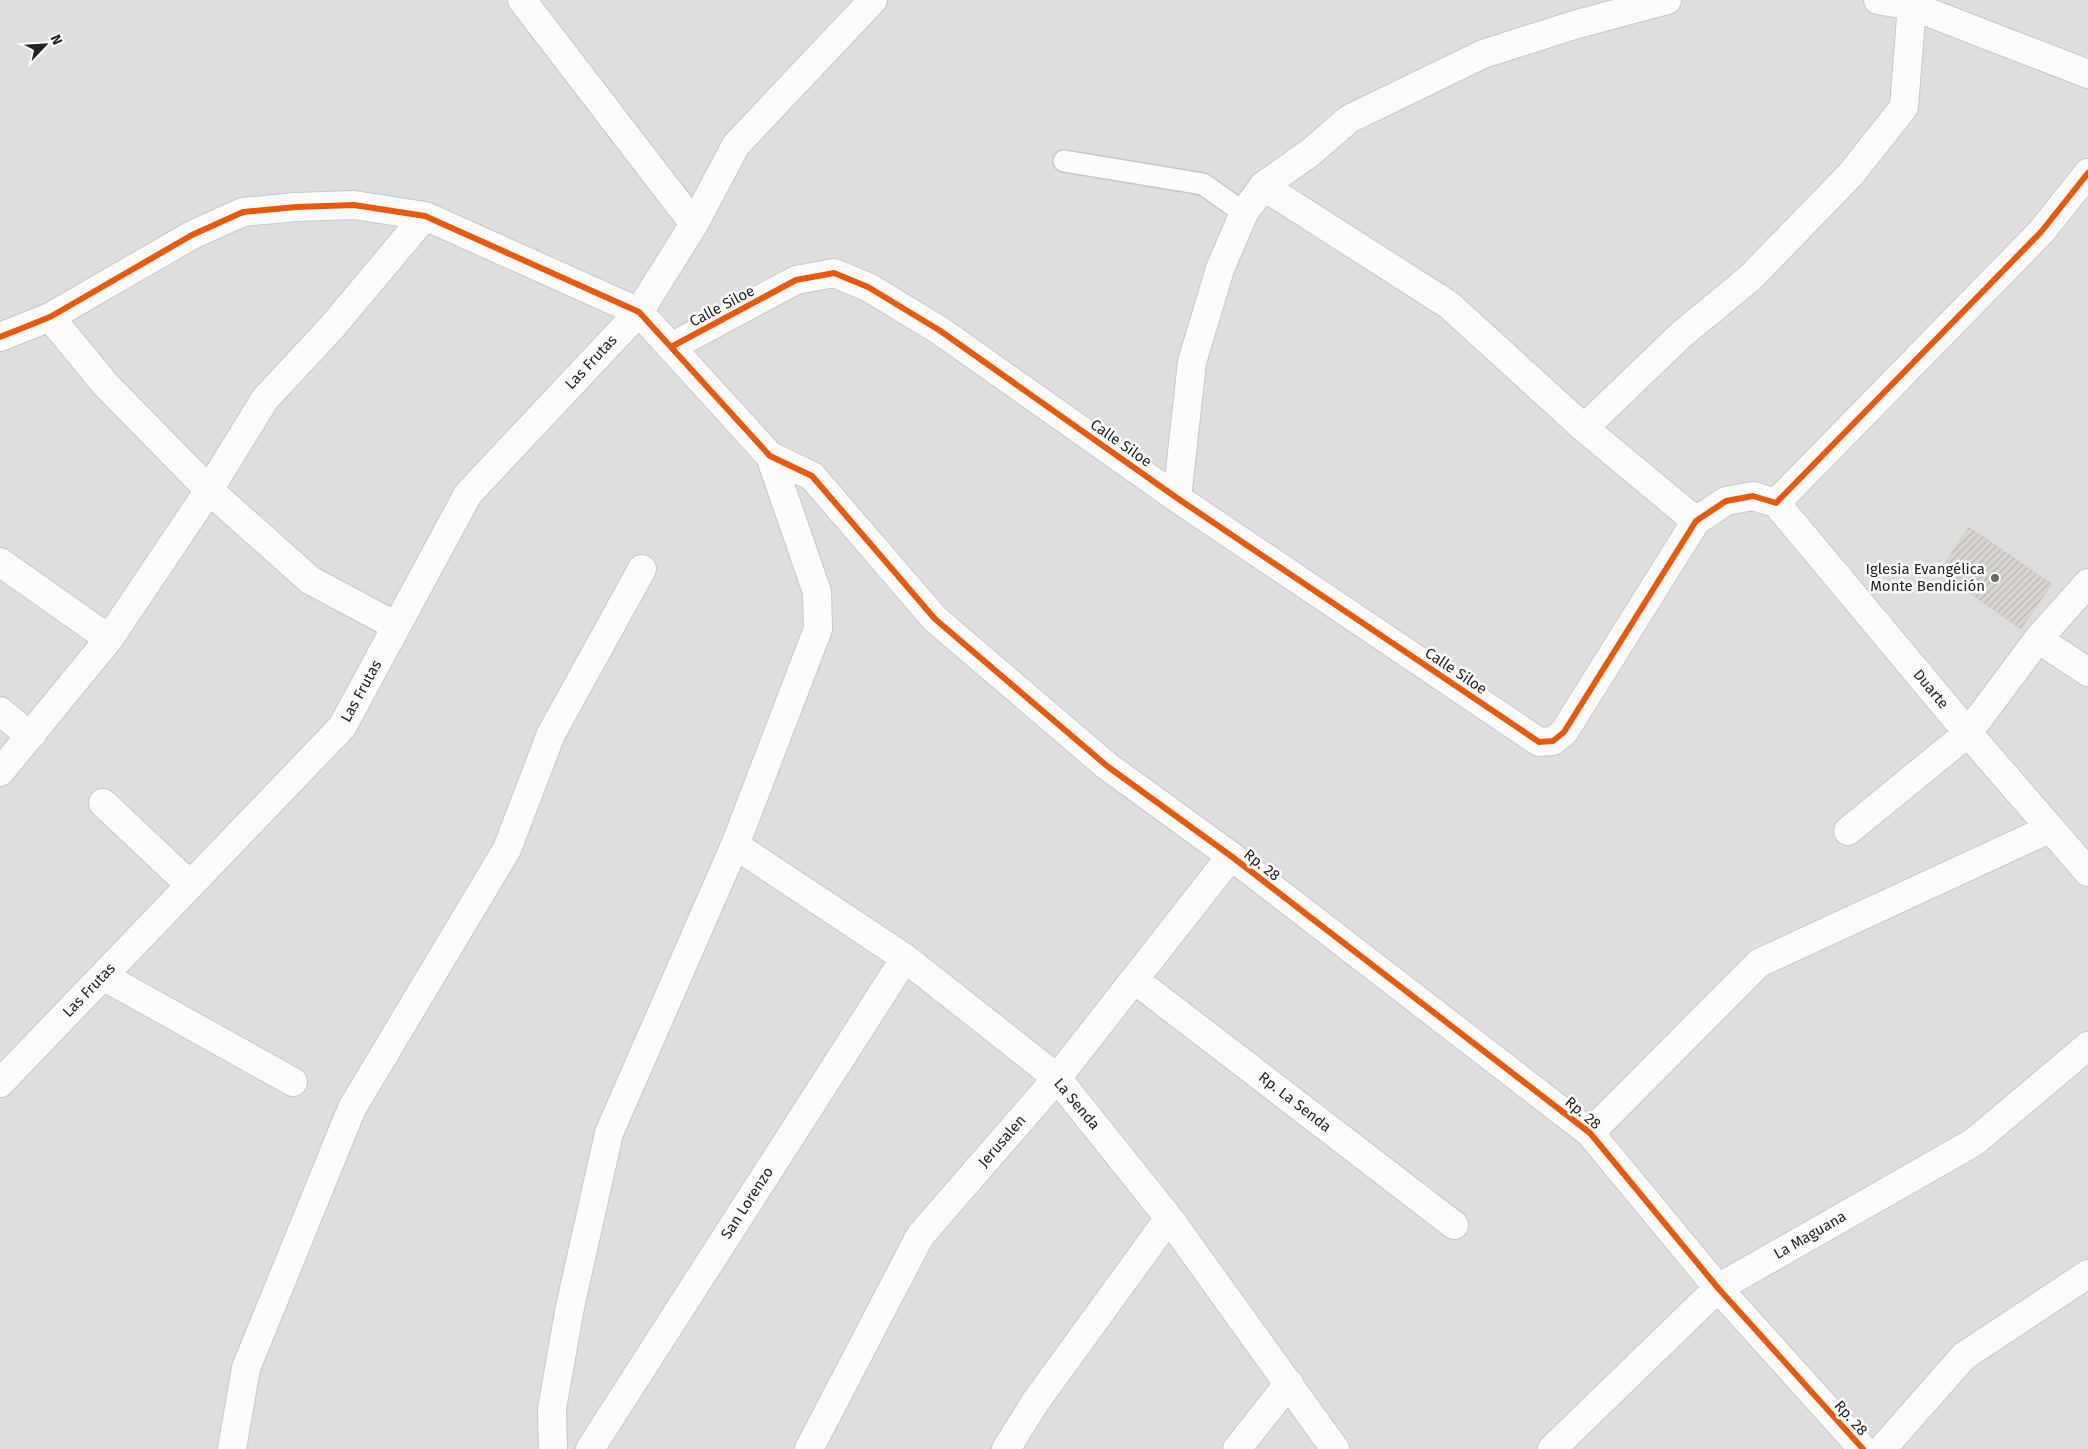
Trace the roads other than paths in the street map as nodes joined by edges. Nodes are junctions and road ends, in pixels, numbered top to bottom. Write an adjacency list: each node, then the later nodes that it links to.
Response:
1 (522, 0): 12 (street)
2 (873, 0): 12 (street, Las Frutas)
3 (1667, 0): 9 (street)
4 (1878, 0): 5 (street)
5 (1912, 6): 6 (street); 17 (street)
6 (2088, 74)
7 (1064, 161): 10 (lane)
8 (2088, 173): 21 (street)
9 (1263, 186): 10 (street); 17 (street)
10 (1244, 213): 20 (street)
11 (425, 216): 13 (street); 14 (street); 19 (street)
12 (694, 224): 13 (street, Las Frutas)
13 (638, 312): 16 (street); 26 (street, Las Frutas)
14 (50, 317): 15 (street); 19 (street)
15 (0, 337)
16 (671, 347): 18 (street); 20 (street, Calle Siloe)
17 (1584, 428): 22 (street)
18 (770, 456): 37 (street); 38 (street, Rp. 28)
19 (209, 490): 26 (street); 27 (street)
20 (1177, 498): 22 (street, Calle Siloe)
21 (1776, 503): 22 (street); 32 (street, Duarte)
22 (1696, 521)
23 (0, 562): 27 (street)
24 (642, 569): 54 (street)
25 (2088, 582): 28 (street)
26 (396, 626): 40 (street, Las Frutas)
27 (109, 639): 31 (street)
28 (2038, 639): 29 (street); 32 (street)
29 (2088, 672)
30 (0, 711): 31 (street)
31 (33, 733): 33 (street)
32 (1968, 733): 35 (street, Duarte); 36 (street)
33 (0, 772)
34 (102, 803): 40 (street)
35 (2049, 828): 39 (street, Duarte); 48 (street)
36 (1848, 831)
37 (735, 845): 41 (street, La Senda); 55 (street)
38 (1230, 856): 43 (street, Jerusalen); 48 (street, Rp. 28)
39 (2088, 872)
40 (190, 885): 42 (street, Las Frutas)
41 (905, 958): 45 (street, La Senda); 56 (street, San Lorenzo)
42 (103, 976): 46 (street); 47 (street, Las Frutas)
43 (1135, 980): 45 (street, Jerusalen); 50 (street, Rp. La Senda)
44 (2088, 1046): 52 (street, La Maguana)
45 (1057, 1078): 49 (street, La Senda); 57 (street, Jerusalen)
46 (293, 1082)
47 (0, 1083)
48 (1590, 1133): 52 (street, Rp. 28)
49 (1169, 1218): 53 (street, La Senda); 58 (street)
50 (1454, 1225)
51 (2088, 1274): 63 (street)
52 (1718, 1288): 61 (street, La Maguana); 62 (street, Rp. 28)
53 (1289, 1383): 59 (street); 60 (street, La Senda)
54 (232, 1449)
55 (553, 1449)
56 (590, 1449)
57 (809, 1449)
58 (1006, 1449)
59 (1237, 1449)
60 (1335, 1449)
61 (1552, 1449)
62 (1863, 1449)
63 (1882, 1449)

